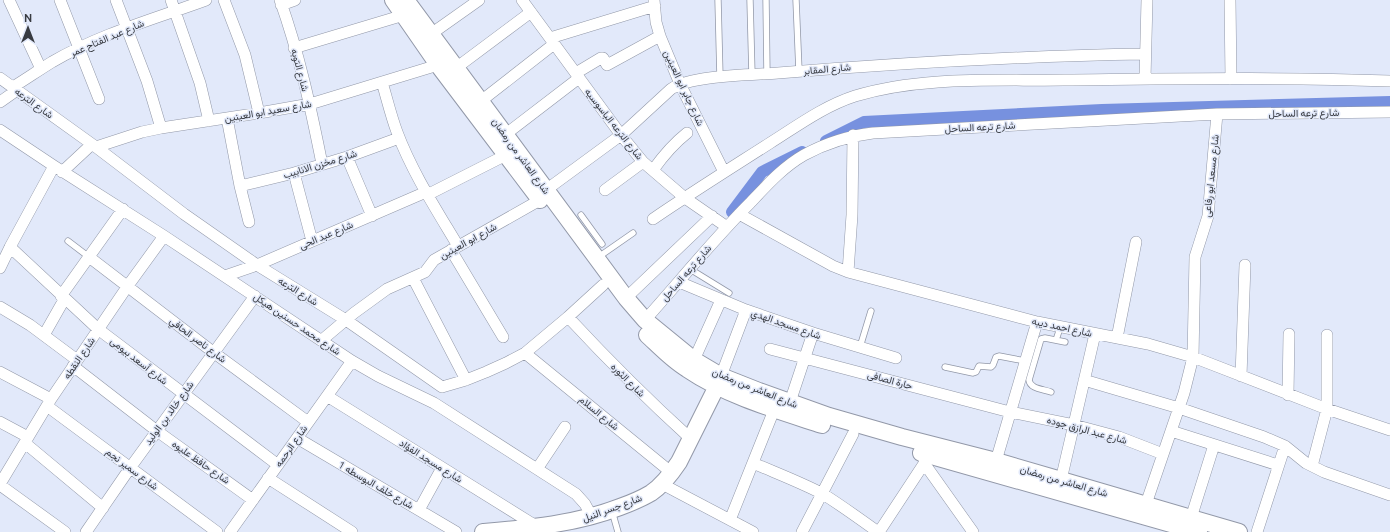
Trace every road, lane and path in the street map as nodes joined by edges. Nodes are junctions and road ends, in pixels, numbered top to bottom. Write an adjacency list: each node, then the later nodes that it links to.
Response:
1 (8, 0): 19 (street); 32 (street)
2 (60, 0): 27 (street)
3 (116, 0): 23 (street)
4 (172, 0): 21 (street)
5 (206, 0): 21 (street, شارع عبد الفتاح عمر)
6 (224, 0): 50 (street)
7 (295, 0): 17 (street)
8 (393, 0): 20 (main road, شارع العاشر من رمضان)
9 (478, 0): 24 (street)
10 (522, 0): 22 (street, شارع الترعه الباسوسيه)
11 (718, 0): 37 (lane)
12 (750, 0): 35 (lane)
13 (766, 0): 34 (lane)
14 (796, 0): 33 (lane)
15 (1147, 0): 29 (street)
16 (1230, 0): 40 (street)
17 (281, 3): 28 (street, شارع التوبه)
18 (655, 3): 25 (street, شارع جابر ابو العينين); 26 (street)
19 (0, 5)
20 (405, 8): 24 (main road, شارع العاشر من رمضان); 28 (street); 30 (main road, شارع العاشر من رمضان)
21 (176, 11): 23 (street, شارع عبد الفتاح عمر); 53 (street)
22 (531, 12): 26 (street, شارع الترعه الباسوسيه); 31 (street)
23 (127, 28): 27 (street, شارع عبد الفتاح عمر); 54 (street)
24 (431, 34): 31 (main road, شارع العاشر من رمضان)
25 (660, 36): 36 (street); 43 (street, شارع جابر ابو العينين)
26 (552, 41): 36 (street, شارع الترعه الباسوسيه); 46 (street)
27 (79, 48): 32 (street, شارع عبد الفتاح عمر); 45 (street)
28 (294, 48): 48 (street, شارع التوبه)
29 (1145, 54): 33 (street, شارع المقابر); 39 (street)
30 (438, 65): 42 (street, شارع سعيد ابو العينين); 62 (main road, شارع العاشر من رمضان)
31 (456, 68): 46 (main road, شارع العاشر من رمضان)
32 (41, 69): 44 (street, شارع عبد الفتاح عمر)
33 (799, 71): 34 (street, شارع المقابر)
34 (767, 74): 35 (street, شارع المقابر)
35 (752, 75): 37 (street, شارع المقابر)
36 (577, 76): 57 (street); 58 (street, شارع الترعه الباسوسيه)
37 (720, 77): 43 (street, شارع المقابر)
38 (0, 78): 44 (street, شارع الترعه)
39 (1145, 79): 40 (street); 68 (street)
40 (1231, 79): 41 (street)
41 (1390, 81)
42 (382, 82): 48 (street, شارع سعيد ابو العينين); 60 (street)
43 (680, 84): 58 (street, شارع المقابر); 68 (street, شارع جابر ابو العينين)
44 (15, 89): 47 (street, شارع عبد الفتاح عمر); 61 (street, شارع الترعه)
45 (99, 99)
46 (481, 101): 57 (main road, شارع العاشر من رمضان)
47 (0, 102)
48 (310, 104): 50 (street, شارع سعيد ابو العينين); 65 (street, شارع التوبه)
49 (1390, 112): 51 (street, شارع ترعه الساحل)
50 (259, 113): 52 (street, شارع سعيد ابو العينين)
51 (1217, 114): 59 (street, شارع ترعه الساحل); 130 (street, شارع مسعد ابو رفاعى)
52 (227, 118): 53 (street, شارع سعيد ابو العينين); 70 (street)
53 (209, 121): 54 (street, شارع سعيد ابو العينين)
54 (161, 128): 61 (street, شارع سعيد ابو العينين)
55 (0, 130): 66 (street, شارع محمد حسنين هيكل)
56 (687, 133): 67 (street)
57 (506, 134): 73 (main road, شارع العاشر من رمضان)
58 (621, 135): 64 (street, شارع الترعه الباسوسيه); 73 (street, شارع المقابر)
59 (853, 136): 76 (street, شارع ترعه الساحل); 95 (street)
60 (399, 138): 63 (street, شارع مخزن الانابيب); 72 (street)
61 (94, 146): 66 (street); 91 (street, شارع الترعه)
62 (506, 155): 72 (street, شارع عبد الحى); 73 (main road, شارع العاشر من رمضان)
63 (347, 157): 65 (street, شارع مخزن الانابيب); 77 (street)
64 (643, 162): 67 (street, شارع الترعه الباسوسيه); 71 (street)
65 (322, 164): 69 (street, شارع مخزن الانابيب)
66 (58, 169): 75 (street, شارع محمد حسنين هيكل); 87 (street)
67 (653, 170): 74 (street, شارع الترعه الباسوسيه)
68 (724, 172): 74 (street)
69 (294, 173): 70 (street, شارع مخزن الانابيب); 85 (street)
70 (240, 186): 80 (street)
71 (604, 190)
72 (427, 194): 77 (street, شارع عبد الحى); 88 (street)
73 (543, 195): 88 (street, شارع ابو العينين); 89 (main road, شارع العاشر من رمضان); 99 (main road, شارع العاشر من رمضان)
74 (685, 198): 78 (street, شارع الترعه الباسوسيه); 79 (street)
75 (123, 209): 83 (street, شارع محمد حسنين هيكل); 90 (street)
76 (739, 214): 81 (street, شارع ترعه الساحل); 95 (street, شارع احمد ديبه)
77 (372, 216): 85 (street, شارع عبد الحى)
78 (712, 216): 81 (street, شارع الترعه الباسوسيه); 104 (street)
79 (653, 220)
80 (249, 222)
81 (727, 227): 94 (street, شارع ترعه الساحل)
82 (633, 233): 89 (lane)
83 (164, 236): 96 (street, شارع محمد حسنين هيكل); 100 (street, شارع النقطه)
84 (68, 241): 90 (lane)
85 (312, 241): 91 (street, شارع عبد الحى)
86 (1136, 242): 120 (street)
87 (10, 247): 93 (street); 102 (street, شارع أسعد بيومى)
88 (455, 248): 97 (street, شارع ابو العينين); 119 (street)
89 (600, 252): 104 (main road, شارع العاشر من رمضان)
90 (89, 257): 100 (street, شارع ناصر الحافي); 102 (street)
91 (257, 265): 96 (street, شارع عبد الحى); 109 (street, شارع الترعه)
92 (1245, 265): 137 (street)
93 (0, 268)
94 (690, 269): 98 (street, شارع ترعه الساحل); 103 (lane)
95 (848, 272): 111 (street, شارع احمد ديبه)
96 (225, 276): 101 (street, شارع محمد حسنين هيكل)
97 (413, 278): 109 (street, شارع ابو العينين); 138 (street)
98 (679, 282): 103 (street, شارع مسجد الهدي); 110 (street, شارع ترعه الساحل)
99 (603, 285): 108 (street, شارع الترعه); 140 (main road, شارع العاشر من رمضان)
100 (127, 287): 113 (street, شارع النقطه); 126 (street, شارع ناصر الحافي)
101 (255, 296): 121 (street, شارع محمد حسنين هيكل); 126 (street, شارع خالد بن الوليد)
102 (63, 297): 113 (street, شارع أسعد بيومى); 118 (street)
103 (725, 297): 106 (street, شارع مسجد الهدي); 132 (street)
104 (626, 298): 110 (main road, شارع العاشر من رمضان)
105 (0, 307): 118 (street, شارع حافظ عليوه)
106 (746, 310): 114 (street, شارع مسجد الهدي); 140 (street)
107 (872, 310): 124 (lane)
108 (568, 317): 127 (street, شارع الترعه); 160 (street, شارع الثوره)
109 (346, 320): 121 (street, شارع ابو العينين); 138 (street, شارع الترعه)
110 (645, 320): 132 (main road, شارع العاشر من رمضان)
111 (1037, 322): 112 (street, شارع احمد ديبه); 129 (street)
112 (1060, 328): 115 (street, شارع احمد ديبه); 122 (lane)
113 (98, 329): 134 (street, شارع النقطه); 143 (street, شارع أسعد بيومى)
114 (813, 333): 124 (street, شارع مسجد الهدي); 128 (street)
115 (1095, 334): 120 (street, شارع احمد ديبه); 139 (street)
116 (1289, 334): 142 (street)
117 (1327, 335): 149 (street)
118 (44, 336): 134 (street, شارع حافظ عليوه)
119 (503, 337)
120 (1117, 338): 130 (street, شارع احمد ديبه)
121 (322, 340): 133 (street, شارع محمد حسنين هيكل)
122 (1056, 340): 123 (lane); 129 (lane)
123 (1065, 342)
124 (860, 347): 131 (street, شارع مسجد الهدي)
125 (770, 349): 128 (street, حارة الصافى)
126 (213, 352): 143 (street, شارع خالد بن الوليد); 152 (street, شارع ناصر الحافي)
127 (525, 353): 138 (street, شارع الترعه); 176 (street, شارع السلام)
128 (804, 357): 146 (street); 150 (street, حارة الصافى)
129 (1030, 357): 135 (lane); 141 (lane); 150 (street)
130 (1193, 357): 137 (street, شارع احمد ديبه); 147 (street, شارع مسعد ابو رفاعى)
131 (896, 358)
132 (694, 360): 140 (main road, شارع العاشر من رمضان)
133 (352, 361): 144 (street, شارع الرحمه); 174 (street, شارع محمد حسنين هيكل)
134 (75, 363): 145 (street, شارع النقطه); 156 (street, شارع حافظ عليوه)
135 (945, 368)
136 (0, 372): 145 (street, شارع سمير نجم)
137 (1241, 376): 142 (street, شارع احمد ديبه)
138 (466, 380)
139 (1084, 380): 147 (street); 153 (street)
140 (719, 382): 146 (main road, شارع العاشر من رمضان); 148 (main road, شارع العاشر من رمضان); 160 (main road, شارع جسر النيل)
141 (1051, 392)
142 (1288, 394): 149 (street, شارع احمد ديبه)
143 (183, 395): 156 (street, شارع خالد بن الوليد); 169 (street, شارع أسعد بيومى)
144 (327, 396): 152 (street, شارع الرحمه); 173 (street, شارع مسجد الفؤاد)
145 (49, 402): 161 (street, شارع النقطه); 172 (street, شارع سمير نجم)
146 (790, 402): 166 (main road, شارع العاشر من رمضان)
147 (1179, 408): 157 (street, شارع مسعد ابو رفاعى); 163 (street)
148 (774, 410): 158 (main road, شارع العاشر من رمضان); 167 (street)
149 (1327, 410): 155 (street, شارع احمد ديبه); 170 (street)
150 (1010, 412): 153 (street, شارع عبد الرازق جوده); 166 (street)
151 (0, 422): 161 (street)
152 (308, 422): 159 (street, شارع الرحمه)
153 (1074, 425): 164 (street, شارع عبد الرازق جوده); 177 (street)
154 (565, 426): 174 (street)
155 (1390, 430)
156 (157, 431): 172 (street, شارع خالد بن الوليد); 181 (street, شارع حافظ عليوه)
157 (1171, 431): 162 (street); 164 (street, شارع مسعد ابو رفاعى)
158 (853, 434): 165 (main road, شارع العاشر من رمضان); 179 (street)
159 (297, 438): 169 (street, شارع الرحمه); 184 (street, شارع خلف البوسطه 1)
160 (691, 439): 176 (main road, شارع جسر النيل)
161 (26, 440): 171 (street, شارع النقطه); 183 (street)
162 (1214, 445): 168 (street); 187 (street)
163 (1285, 446): 168 (street); 170 (street)
164 (1163, 454): 182 (street, شارع مسعد ابو رفاعى)
165 (926, 459): 190 (main road, شارع العاشر من رمضان); 191 (street); 202 (street)
166 (996, 461): 177 (main road, شارع العاشر من رمضان)
167 (753, 463): 179 (street); 188 (street)
168 (1278, 465): 205 (street)
169 (278, 466): 175 (street, شارع الرحمه)
170 (1312, 466): 180 (street)
171 (4, 468): 178 (street, شارع النقطه)
172 (130, 468): 183 (street, شارع خالد بن الوليد); 194 (street, شارع سمير نجم)
173 (442, 468): 184 (street); 189 (street, شارع مسجد الفؤاد)
174 (537, 469): 186 (street, شارع محمد حسنين هيكل)
175 (268, 478): 181 (street, شارع الرحمه); 196 (street)
176 (667, 478): 185 (main road, شارع جسر النيل); 188 (street, شارع السلام)
177 (1062, 480): 182 (main road, شارع العاشر من رمضان)
178 (0, 484): 192 (street)
179 (822, 494): 191 (street); 201 (street)
180 (1390, 495)
181 (253, 500): 195 (street, شارع الرحمه)
182 (1146, 504): 187 (main road, شارع العاشر من رمضان)
183 (102, 508): 193 (street, شارع خالد بن الوليد)
184 (419, 510): 197 (street, شارع خلف البوسطه 1)
185 (612, 510): 186 (main road, شارع جسر النيل); 199 (lane)
186 (592, 517): 189 (main road, شارع جسر النيل)
187 (1191, 518): 204 (main road, شارع العاشر من رمضان)
188 (730, 520): 200 (street, شارع السلام)
189 (545, 527): 198 (main road, شارع جسر النيل)
190 (1173, 528): 203 (main road, شارع العاشر من رمضان)
191 (882, 531)
192 (65, 532)
193 (86, 532)
194 (217, 532)
195 (230, 532)
196 (352, 532)
197 (456, 532)
198 (483, 532)
199 (618, 532)
200 (753, 532)
201 (802, 532)
202 (973, 532)
203 (1198, 532)
204 (1239, 532)
205 (1257, 532)

